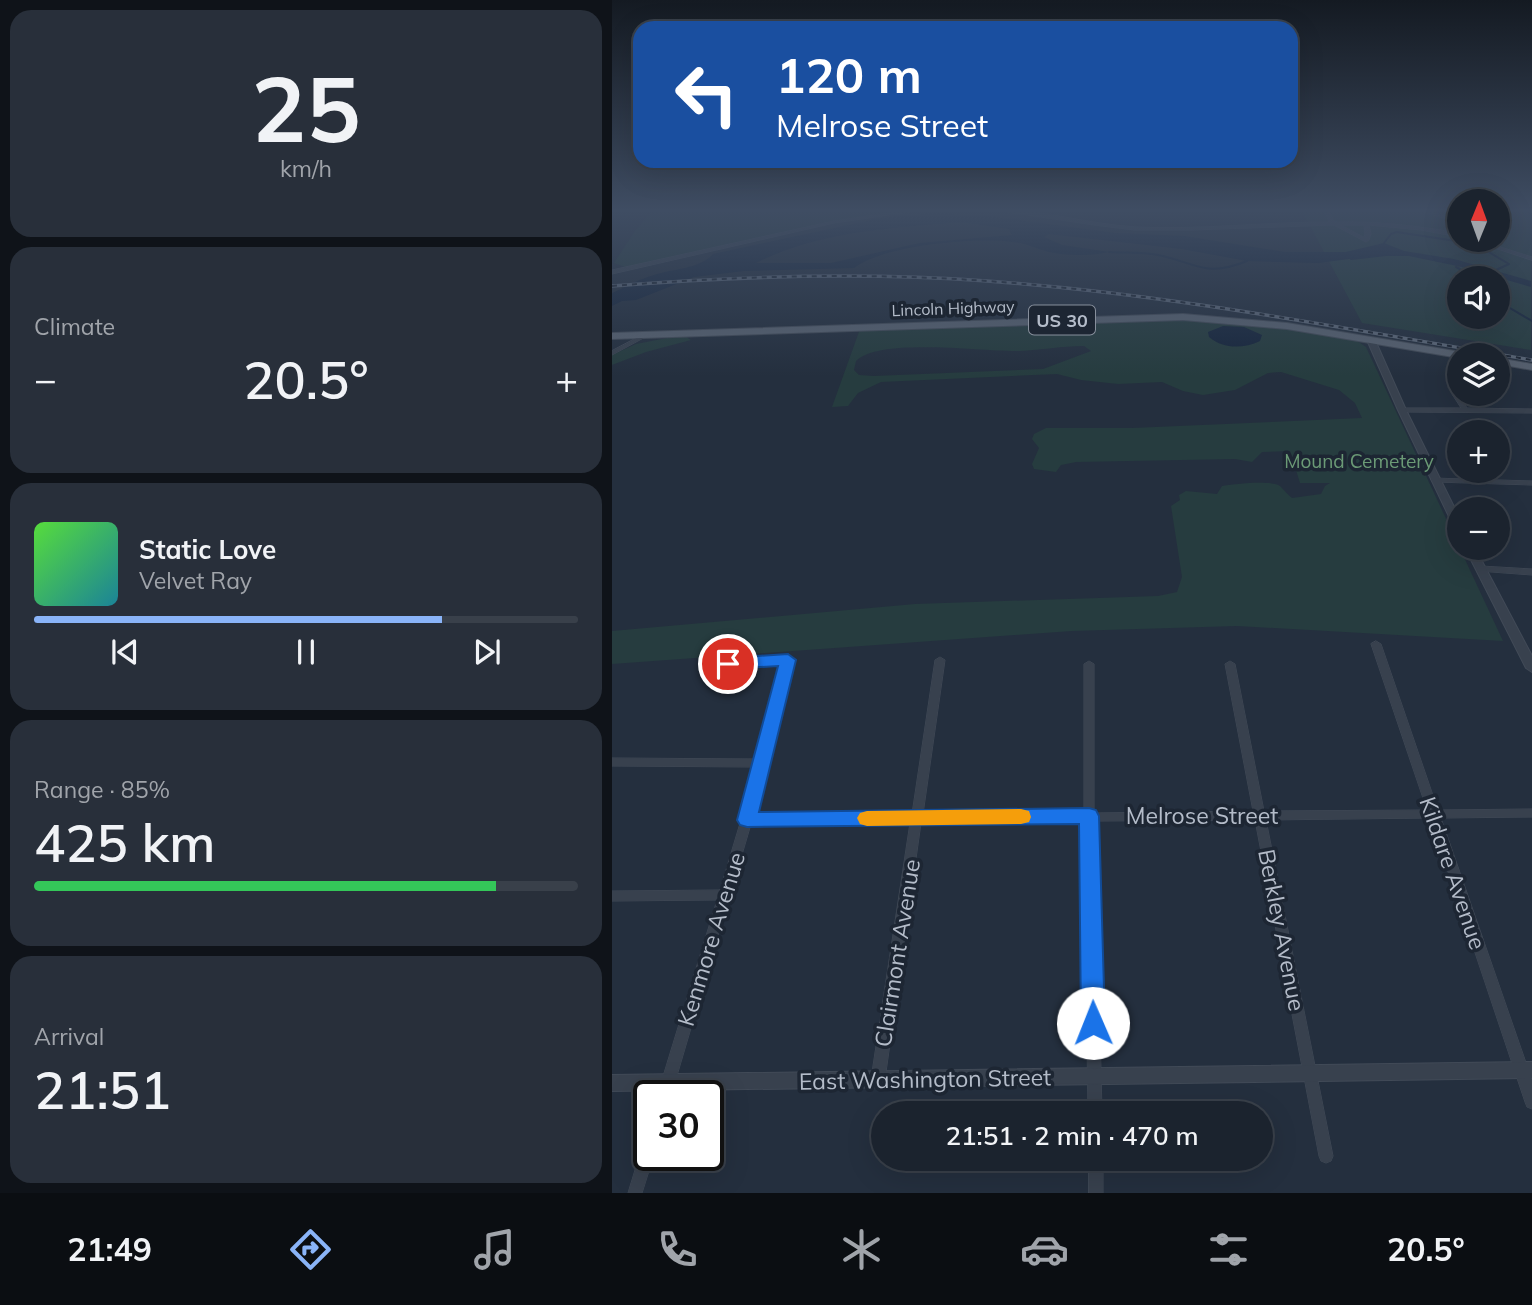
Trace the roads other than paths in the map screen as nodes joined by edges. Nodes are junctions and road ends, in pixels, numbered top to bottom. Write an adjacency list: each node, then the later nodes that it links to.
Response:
1 (647, 265): 2 (street)
2 (612, 272)
3 (646, 335): 4 (main road, Lincoln Highway / US 30); 5 (main road, Lincoln Highway / US 30); 6 (street)
4 (612, 336)
5 (1372, 340): 7 (main road, Lincoln Highway / US 30); 11 (street)
6 (612, 353)
7 (1447, 353)
8 (1510, 364): 9 (main road)
9 (1531, 367)
10 (1462, 406): 12 (street)
11 (1402, 410): 12 (street); 14 (street)
12 (1465, 410): 13 (street)
13 (1531, 411)
14 (1435, 480): 15 (street); 16 (street)
15 (1531, 483)
16 (1447, 504)
17 (1476, 560): 18 (street)
18 (1481, 569): 19 (street); 25 (street)
19 (1531, 572)
20 (1376, 644): 28 (street, Kildare Avenue)
21 (940, 660): 32 (street, Clairmont Avenue)
22 (728, 664): 27 (street, Kenmore Avenue)
23 (1089, 664): 31 (street)
24 (1230, 664): 30 (street, Berkley Avenue)
25 (1531, 668)
26 (612, 762): 27 (street)
27 (761, 763): 33 (street, Kenmore Avenue)
28 (1432, 813): 29 (street, Melrose Street); 30 (street, Melrose Street); 36 (street, Kildare Avenue)
29 (1531, 813)
30 (1260, 814): 31 (street, Melrose Street); 37 (street, Berkley Avenue)
31 (1089, 816): 32 (street, Melrose Street); 38 (street)
32 (917, 818): 33 (street, Melrose Street); 39 (street, Clairmont Avenue)
33 (747, 820): 34 (street, Kenmore Avenue)
34 (722, 895): 35 (street); 40 (street, Kenmore Avenue)
35 (612, 896)
36 (1526, 1070): 37 (street, East Washington Street); 45 (street, Kildare Avenue)
37 (1309, 1073): 38 (street, East Washington Street); 46 (street, Berkley Avenue)
38 (1094, 1076): 39 (street, East Washington Street); 44 (street)
39 (878, 1079): 43 (street, East Washington Street)
40 (669, 1080)
41 (612, 1083): 42 (street, East Washington Street)
42 (633, 1085)
43 (724, 1086)
44 (1095, 1101)
45 (1531, 1102)
46 (1325, 1156)
47 (642, 1171): 49 (street)
48 (1096, 1171): 50 (street)
49 (635, 1193)
50 (1096, 1193)

